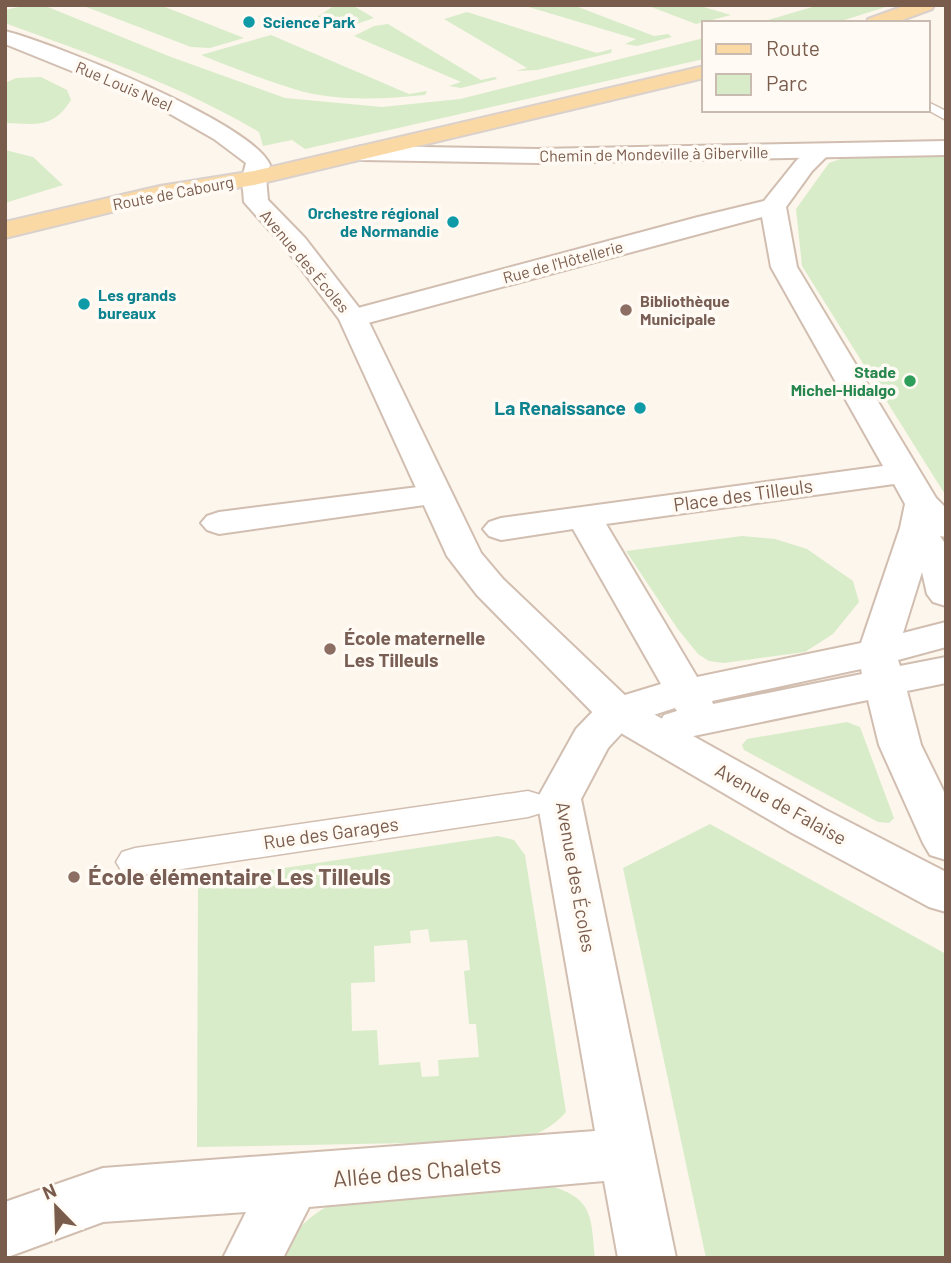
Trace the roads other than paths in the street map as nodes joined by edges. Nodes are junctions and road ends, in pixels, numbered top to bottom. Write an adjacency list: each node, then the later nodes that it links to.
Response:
1 (925, 5): 2 (main road)
2 (881, 21)
3 (5, 37): 10 (street, Rue Louis Neel)
4 (702, 72): 9 (main road)
5 (930, 107): 6 (lane)
6 (946, 116)
7 (946, 148): 8 (street, Chemin de Mondeville à Giberville)
8 (811, 151): 9 (street, Chemin de Mondeville à Giberville); 11 (street)
9 (362, 153): 10 (main road)
10 (254, 177): 12 (main road, Route de Cabourg); 13 (main road, Route de Cabourg); 14 (street, Avenue des Écoles)
11 (773, 207): 14 (street, Rue de l'Hôtellerie); 15 (street)
12 (5, 230)
13 (5, 242)
14 (353, 318): 16 (street, Avenue des Écoles)
15 (903, 473): 17 (street, Place des Tilleuls); 18 (street)
16 (434, 495): 19 (street); 26 (street, Avenue des Écoles)
17 (584, 517): 20 (street, Place des Tilleuls); 25 (street)
18 (929, 520): 21 (street); 23 (street)
19 (219, 523)
20 (501, 529)
21 (946, 594)
22 (946, 634): 23 (street)
23 (880, 668): 24 (street); 25 (street); 28 (street)
24 (946, 670)
25 (694, 707): 26 (street)
26 (633, 721): 30 (street, Avenue de Falaise); 31 (street, Avenue des Écoles)
27 (527, 804): 29 (street, Rue des Garages)
28 (946, 843)
29 (135, 862)
30 (946, 894)
31 (628, 1154): 32 (street, Allée des Chalets); 35 (street, Avenue des Écoles)
32 (292, 1182): 33 (street, Allée des Chalets); 34 (street)
33 (5, 1231)
34 (252, 1258)
35 (646, 1258)

